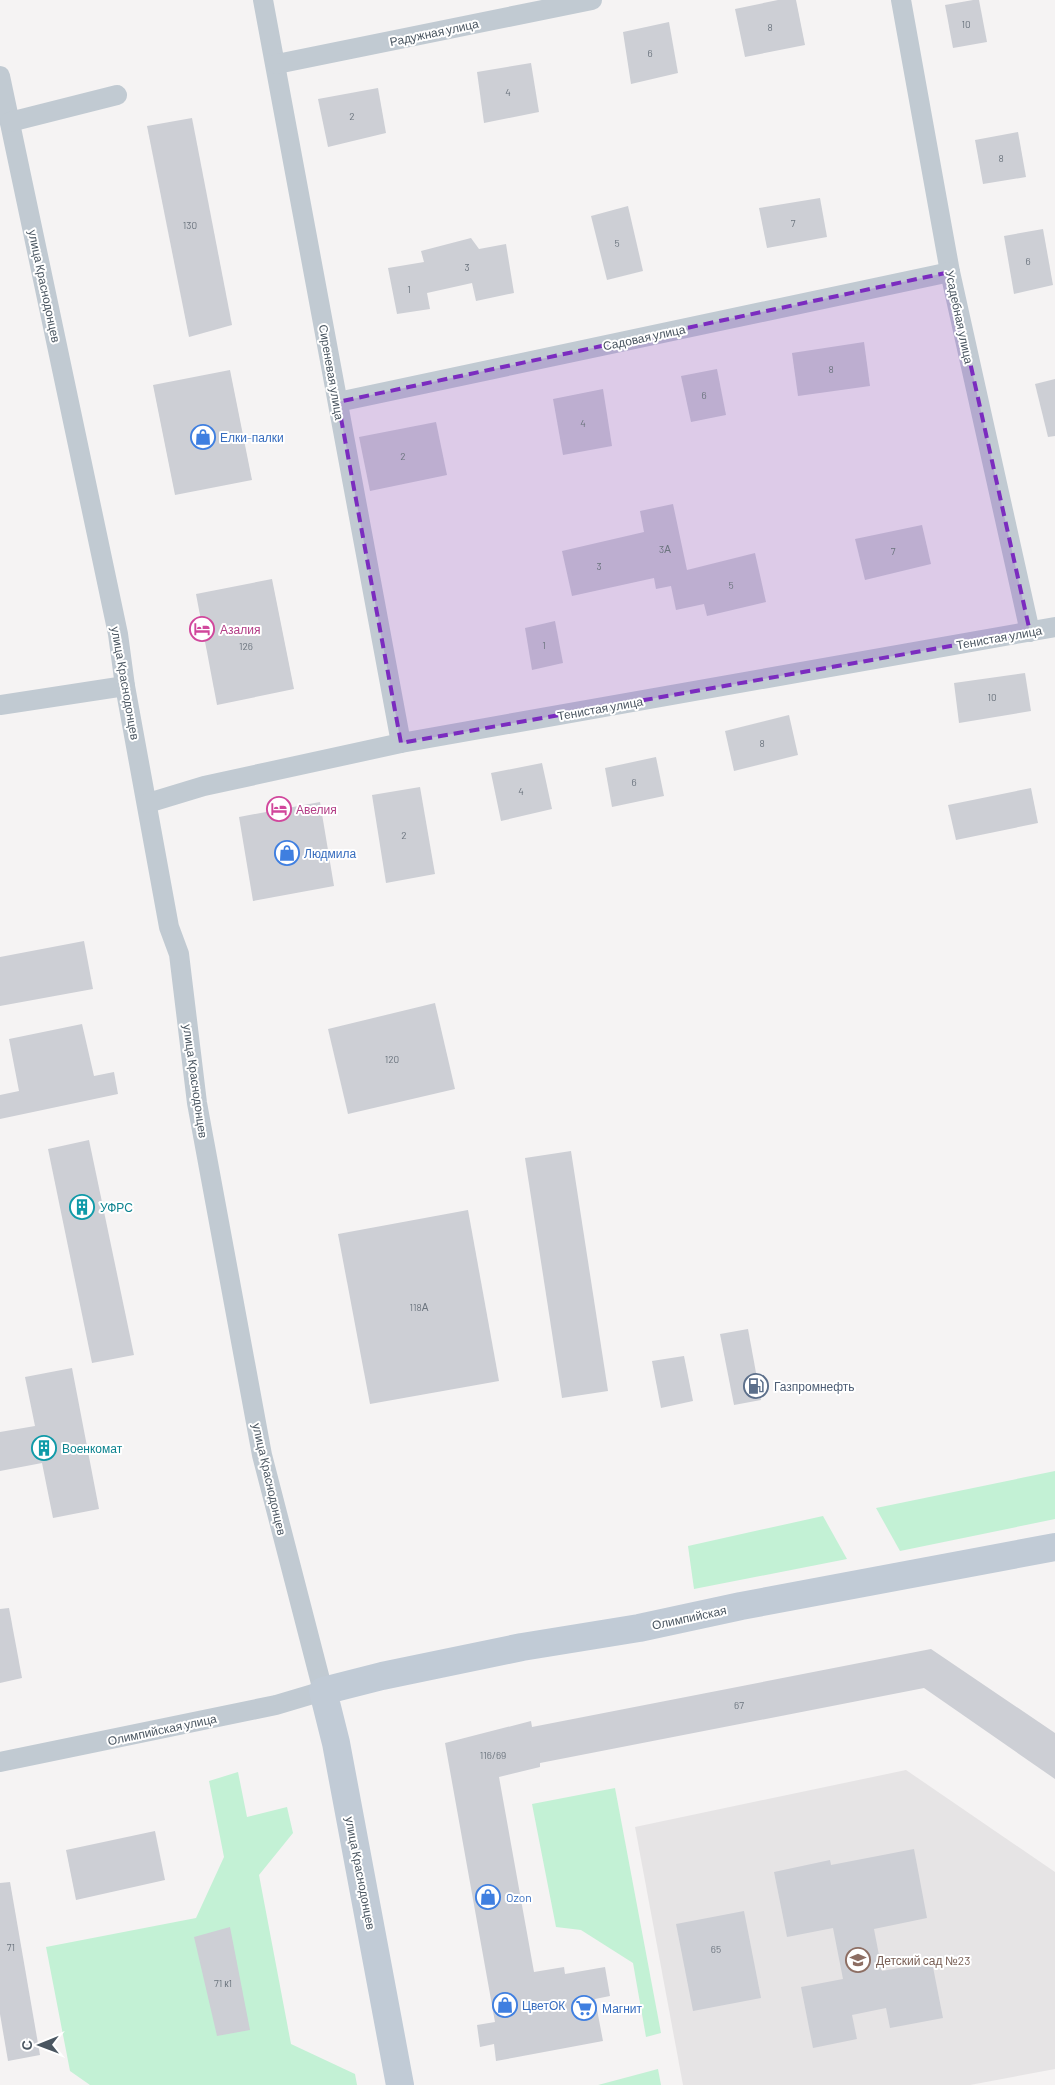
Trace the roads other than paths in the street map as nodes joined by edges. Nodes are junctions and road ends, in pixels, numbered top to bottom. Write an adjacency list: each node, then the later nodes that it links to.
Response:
1 (263, 0): 4 (street, Сиреневая улица)
2 (592, 0): 4 (street, Радужная улица)
3 (901, 0): 8 (street, Усадебная улица)
4 (276, 64): 9 (street, Сиреневая улица)
5 (0, 76): 7 (street, улица Краснодонцев)
6 (117, 95): 7 (street)
7 (10, 122): 12 (street, улица Краснодонцев)
8 (950, 272): 9 (street, Садовая улица); 11 (street, Усадебная улица)
9 (338, 402): 14 (street, Сиреневая улица)
10 (1055, 627): 11 (street, Тенистая улица)
11 (1030, 632): 14 (street, Тенистая улица)
12 (124, 686): 13 (street); 15 (street, улица Краснодонцев)
13 (0, 705)
14 (400, 743): 15 (street, Тенистая улица)
15 (148, 803): 17 (street, улица Краснодонцев)
16 (1055, 1547): 17 (main road, Олимпийская)
17 (323, 1692): 18 (street, Олимпийская улица); 19 (main road, улица Краснодонцев)
18 (0, 1762)
19 (400, 2085)

